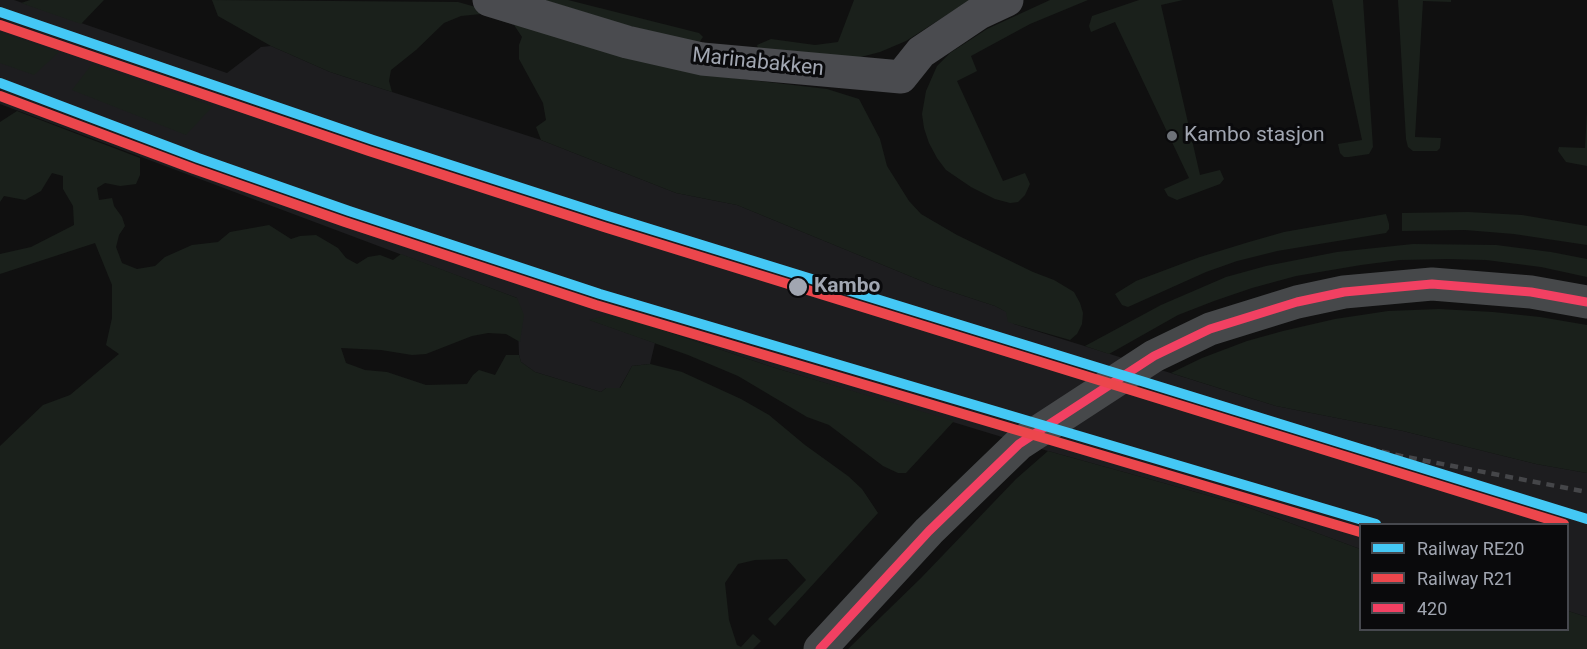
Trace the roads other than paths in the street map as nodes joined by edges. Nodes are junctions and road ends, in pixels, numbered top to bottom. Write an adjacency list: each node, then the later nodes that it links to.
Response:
1 (489, 0): 2 (street, Marinabakken)
2 (1007, 0)
3 (1587, 302): 4 (main road)
4 (820, 649)

